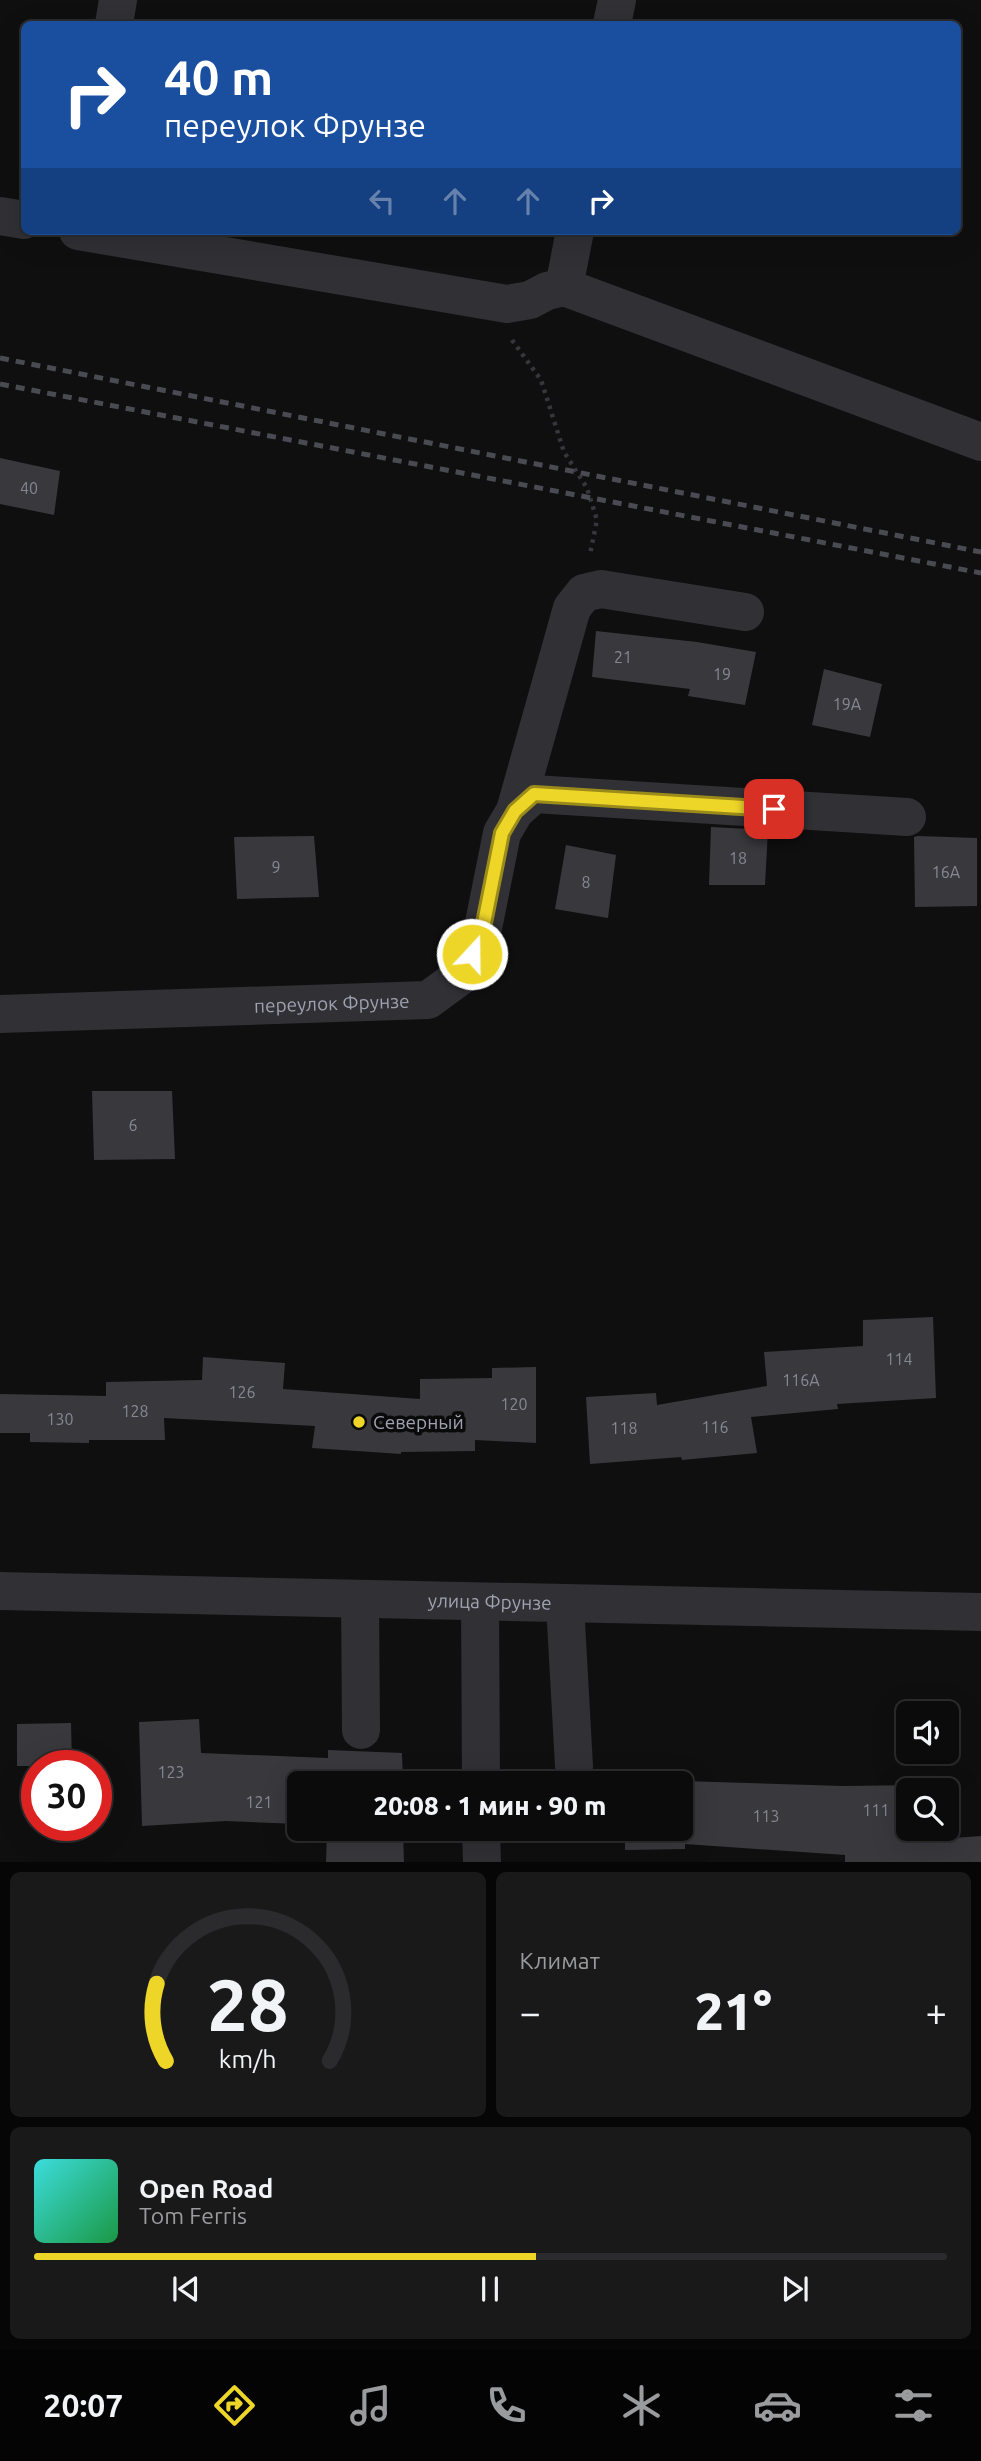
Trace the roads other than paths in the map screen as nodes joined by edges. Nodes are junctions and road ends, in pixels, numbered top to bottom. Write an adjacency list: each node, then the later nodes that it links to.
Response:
1 (118, 0): 3 (street)
2 (617, 0): 4 (street)
3 (114, 21)
4 (613, 21)
5 (0, 216): 6 (street)
6 (21, 220)
7 (102, 235): 9 (street)
8 (574, 235): 9 (street)
9 (564, 287): 10 (street)
10 (981, 442)
11 (745, 612): 12 (street, переулок Фрунзе)
12 (515, 811): 13 (street); 14 (street, переулок Фрунзе)
13 (907, 817)
14 (0, 1014)
15 (0, 1591): 16 (street, улица Фрунзе)
16 (360, 1599): 17 (street, улица Фрунзе); 20 (street)
17 (480, 1602): 18 (street, улица Фрунзе); 22 (street)
18 (565, 1604): 19 (street, улица Фрунзе); 21 (street)
19 (981, 1612)
20 (361, 1730)
21 (574, 1766)
22 (481, 1771)
23 (481, 1841): 24 (street)
24 (482, 1862)

